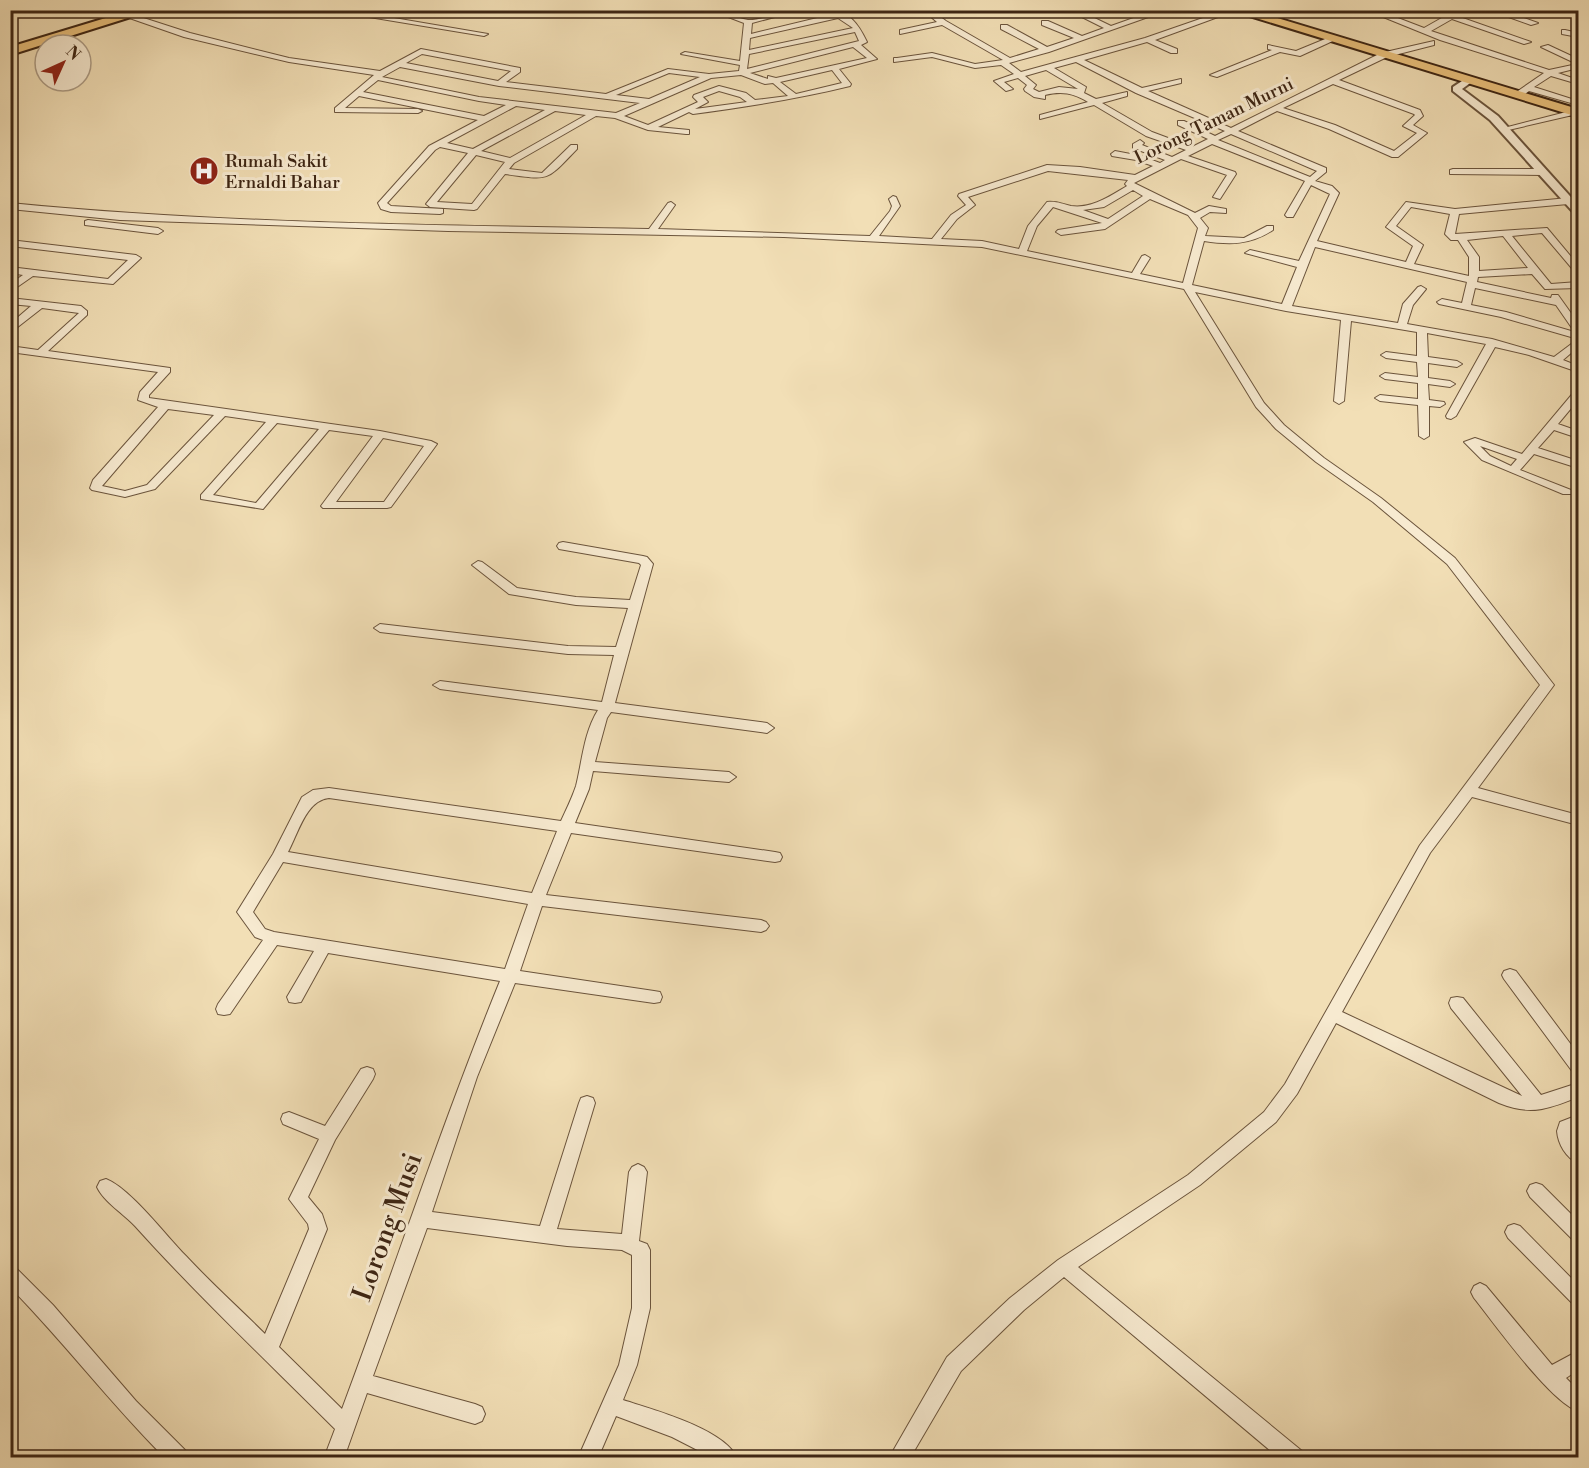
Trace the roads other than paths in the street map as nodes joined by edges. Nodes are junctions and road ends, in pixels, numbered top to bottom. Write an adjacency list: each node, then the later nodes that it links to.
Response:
1 (147, 10): 14 (highway)
2 (330, 10): 32 (street)
3 (780, 10): 18 (street)
4 (798, 10): 18 (street)
5 (926, 10): 21 (street)
6 (1071, 10): 16 (street)
7 (1098, 10): 16 (street)
8 (1165, 10): 20 (street)
9 (1369, 10): 29 (street)
10 (1461, 10): 17 (street)
11 (1492, 10): 23 (street)
12 (721, 11): 19 (street)
13 (1236, 11): 36 (highway); 37 (street)
14 (128, 13): 41 (highway); 46 (highway); 66 (street)
15 (836, 13): 28 (street); 34 (street)
16 (1082, 16): 27 (street)
17 (1450, 16): 29 (street); 38 (street)
18 (768, 17): 19 (street)
19 (748, 22): 34 (street)
20 (1127, 22): 26 (street); 27 (street)
21 (943, 23): 30 (street); 53 (street)
22 (1044, 23): 35 (street)
23 (1534, 23)
24 (1578, 26): 33 (street)
25 (1004, 27): 44 (street)
26 (1137, 27)
27 (1110, 28): 35 (street)
28 (858, 29): 40 (street); 48 (street)
29 (1425, 31): 62 (street)
30 (903, 32)
31 (1565, 32): 33 (street)
32 (484, 34)
33 (1578, 35)
34 (746, 37): 48 (street)
35 (1081, 38): 44 (street)
36 (1333, 39): 45 (street); 50 (highway)
37 (1148, 40): 47 (street); 52 (street)
38 (1527, 42)
39 (1431, 43): 50 (street, Lorong Taman Murni)
40 (856, 45): 59 (street); 60 (street)
41 (10, 46)
42 (1269, 46): 45 (street)
43 (1545, 47): 55 (street)
44 (1046, 50): 53 (street)
45 (1278, 50): 64 (street)
46 (10, 51)
47 (1174, 51)
48 (744, 53): 57 (street)
49 (685, 54): 57 (street)
50 (1384, 55): 69 (street, Lorong Taman Murni); 70 (highway)
51 (897, 60): 53 (street)
52 (1078, 60): 58 (street); 76 (street)
53 (1006, 61): 63 (street)
54 (399, 64): 66 (street); 72 (street); 72 (street)
55 (1578, 64): 62 (street)
56 (652, 65): 61 (street)
57 (744, 68): 59 (street); 65 (street); 67 (street)
58 (1048, 68): 63 (street); 78 (street)
59 (757, 69): 67 (street)
60 (834, 69): 67 (street); 81 (street)
61 (672, 70): 65 (street); 80 (street)
62 (1551, 72): 71 (street); 77 (street)
63 (1018, 75): 74 (street); 78 (street)
64 (1214, 75)
65 (710, 76): 83 (street)
66 (381, 77): 75 (street); 86 (street)
67 (776, 81): 81 (street)
68 (1178, 81): 76 (street)
69 (1333, 81): 89 (street, Lorong Taman Murni); 89 (street)
70 (1468, 81): 77 (highway); 101 (street)
71 (1578, 82)
72 (499, 84): 73 (street)
73 (540, 89): 80 (street); 86 (street)
74 (1009, 89)
75 (359, 91): 82 (street); 93 (street)
76 (1139, 91): 102 (street)
77 (1523, 91): 91 (highway)
78 (1079, 93): 85 (street)
79 (1124, 94): 85 (street)
80 (608, 95): 83 (street)
81 (795, 98): 87 (street)
82 (392, 100): 92 (street); 93 (street)
83 (650, 102): 96 (street)
84 (704, 102): 87 (street); 90 (street); 95 (street)
85 (1094, 102): 97 (street); 108 (street)
86 (513, 104): 88 (street); 98 (street)
87 (755, 104): 90 (street)
88 (554, 108): 94 (street); 109 (street)
89 (1275, 108): 102 (street, Lorong Taman Murni)
90 (716, 109): 95 (street)
91 (1577, 109): 101 (street)
92 (442, 110): 93 (street); 98 (street)
93 (379, 111)
94 (595, 113): 96 (street); 112 (street)
95 (679, 114): 100 (street)
96 (617, 116): 100 (street)
97 (1044, 117)
98 (484, 119): 106 (street)
99 (1181, 123): 104 (street)
100 (648, 128): 103 (street)
101 (1504, 129): 116 (street)
102 (1230, 130): 104 (street, Lorong Taman Murni); 117 (street)
103 (686, 132)
104 (1213, 140): 108 (street, Lorong Taman Murni); 117 (street)
105 (1140, 143): 111 (street)
106 (439, 144): 109 (street); 125 (street)
107 (574, 147): 114 (street)
108 (1193, 150): 111 (street, Lorong Taman Murni)
109 (474, 152): 112 (street); 125 (street)
110 (1114, 154): 113 (street)
111 (1176, 158): 113 (street, Lorong Taman Murni); 120 (street)
112 (511, 161): 114 (street)
113 (1160, 166): 118 (street, Lorong Taman Murni)
114 (502, 171): 125 (street)
115 (1453, 172): 116 (street)
116 (1542, 172): 122 (street)
117 (1310, 181): 131 (street); 144 (street)
118 (1134, 183): 119 (street, Lorong Taman Murni); 126 (street); 142 (street)
119 (1150, 195): 132 (street, Lorong Taman Murni); 133 (street)
120 (1217, 197)
121 (893, 199): 139 (street)
122 (1568, 201): 128 (street); 129 (street)
123 (671, 205): 136 (street)
124 (10, 206): 136 (street)
125 (474, 207)
126 (1071, 209): 133 (street); 145 (street)
127 (1223, 211): 132 (street)
128 (1578, 211)
129 (1455, 212): 141 (street); 149 (street)
130 (10, 214): 135 (street)
131 (1290, 215)
132 (1196, 216): 140 (street)
133 (1109, 222): 137 (street)
134 (1270, 228): 140 (street)
135 (158, 231)
136 (652, 231): 139 (street)
137 (1061, 232)
138 (1504, 232): 141 (street); 151 (street); 152 (street)
139 (872, 238): 142 (street)
140 (1200, 238): 157 (street)
141 (1461, 238): 155 (street)
142 (935, 241): 145 (street)
143 (10, 243): 153 (street)
144 (1311, 243): 148 (street); 149 (street)
145 (1022, 252): 154 (street)
146 (1250, 253): 148 (street)
147 (1144, 258): 154 (street)
148 (1302, 265): 166 (street)
149 (1409, 265): 155 (street)
150 (10, 270): 153 (street)
151 (1578, 270)
152 (1532, 271): 155 (street); 158 (street)
153 (32, 273): 159 (street)
154 (1134, 277): 157 (street)
155 (1473, 279): 163 (street); 165 (street)
156 (1578, 285): 158 (street)
157 (1187, 287): 166 (street); 213 (street)
158 (1548, 287): 163 (street)
159 (10, 289)
160 (1421, 289): 168 (street)
161 (10, 301): 164 (street)
162 (1442, 302): 165 (street)
163 (1561, 303): 170 (street)
164 (40, 304): 171 (street); 176 (street)
165 (1466, 306): 172 (street)
166 (1286, 308): 167 (street)
167 (1346, 319): 168 (street); 186 (street)
168 (1402, 326): 169 (street)
169 (1422, 329): 173 (street); 178 (street)
170 (1578, 329)
171 (10, 330)
172 (1578, 336)
173 (1492, 342): 179 (street); 192 (street)
174 (1578, 342): 179 (street)
175 (10, 349): 176 (street)
176 (39, 353): 190 (street)
177 (1386, 355): 178 (street)
178 (1422, 360): 180 (street); 183 (street)
179 (1556, 361): 181 (street)
180 (1457, 364)
181 (1578, 369)
182 (1385, 375): 183 (street)
183 (1423, 380): 184 (street); 188 (street)
184 (1450, 384)
185 (1380, 398): 188 (street)
186 (1339, 401)
187 (1576, 401): 194 (street)
188 (1423, 402): 189 (street); 198 (street)
189 (1440, 404)
190 (165, 405): 191 (street); 191 (street)
191 (222, 413): 193 (street)
192 (1451, 416)
193 (274, 420): 195 (street); 195 (street)
194 (1551, 425): 197 (street); 199 (street)
195 (326, 427): 196 (street)
196 (380, 434): 196 (street)
197 (1578, 435)
198 (1424, 436)
199 (1527, 454): 200 (street); 201 (street); 201 (street)
200 (1578, 465)
201 (1513, 471): 202 (street)
202 (1567, 492)
203 (563, 546): 205 (street, Lorong Musi)
204 (478, 565): 205 (street)
205 (634, 604): 207 (street, Lorong Musi)
206 (380, 628): 207 (street)
207 (621, 651): 209 (street, Lorong Musi)
208 (440, 686): 209 (street)
209 (607, 707): 210 (street); 211 (street, Lorong Musi)
210 (767, 728)
211 (589, 766): 212 (street); 215 (street, Lorong Musi)
212 (729, 777)
213 (1468, 791): 214 (street); 228 (street)
214 (1578, 820)
215 (566, 826): 216 (street); 217 (street); 218 (street, Lorong Musi)
216 (279, 856): 218 (street); 220 (street)
217 (775, 857)
218 (537, 900): 219 (street); 223 (street, Lorong Musi)
219 (761, 926)
220 (273, 938): 221 (street); 227 (street)
221 (324, 946): 223 (street); 224 (street)
222 (1510, 975): 229 (street)
223 (510, 976): 225 (street); 241 (street, Lorong Musi)
224 (295, 997)
225 (654, 997)
226 (1457, 1003): 233 (street)
227 (224, 1009)
228 (1331, 1014): 233 (street); 246 (street)
229 (1578, 1066)
230 (367, 1074): 236 (street)
231 (1578, 1090): 233 (street)
232 (587, 1103): 244 (street)
233 (1537, 1103)
234 (290, 1119): 236 (street)
235 (1578, 1122): 237 (street)
236 (329, 1135): 250 (street)
237 (1578, 1155)
238 (638, 1172): 245 (street)
239 (106, 1187): 250 (street)
240 (1536, 1191): 243 (street)
241 (421, 1219): 244 (street); 253 (street, Lorong Musi)
242 (1514, 1232): 249 (street)
243 (1578, 1233)
244 (546, 1235): 245 (street)
245 (630, 1244): 255 (street)
246 (1064, 1266): 262 (street); 263 (street)
247 (10, 1275): 258 (street)
248 (1480, 1292): 252 (street)
249 (1578, 1297)
250 (269, 1348): 257 (street)
251 (1578, 1360): 252 (street)
252 (1550, 1377): 254 (street)
253 (361, 1382): 256 (street); 257 (street, Lorong Musi)
254 (1578, 1402)
255 (610, 1405): 260 (street); 261 (street)
256 (475, 1414)
257 (345, 1425): 259 (street, Lorong Musi)
258 (179, 1458)
259 (334, 1458)
260 (588, 1458)
261 (727, 1458)
262 (899, 1458)
263 (1295, 1458)

